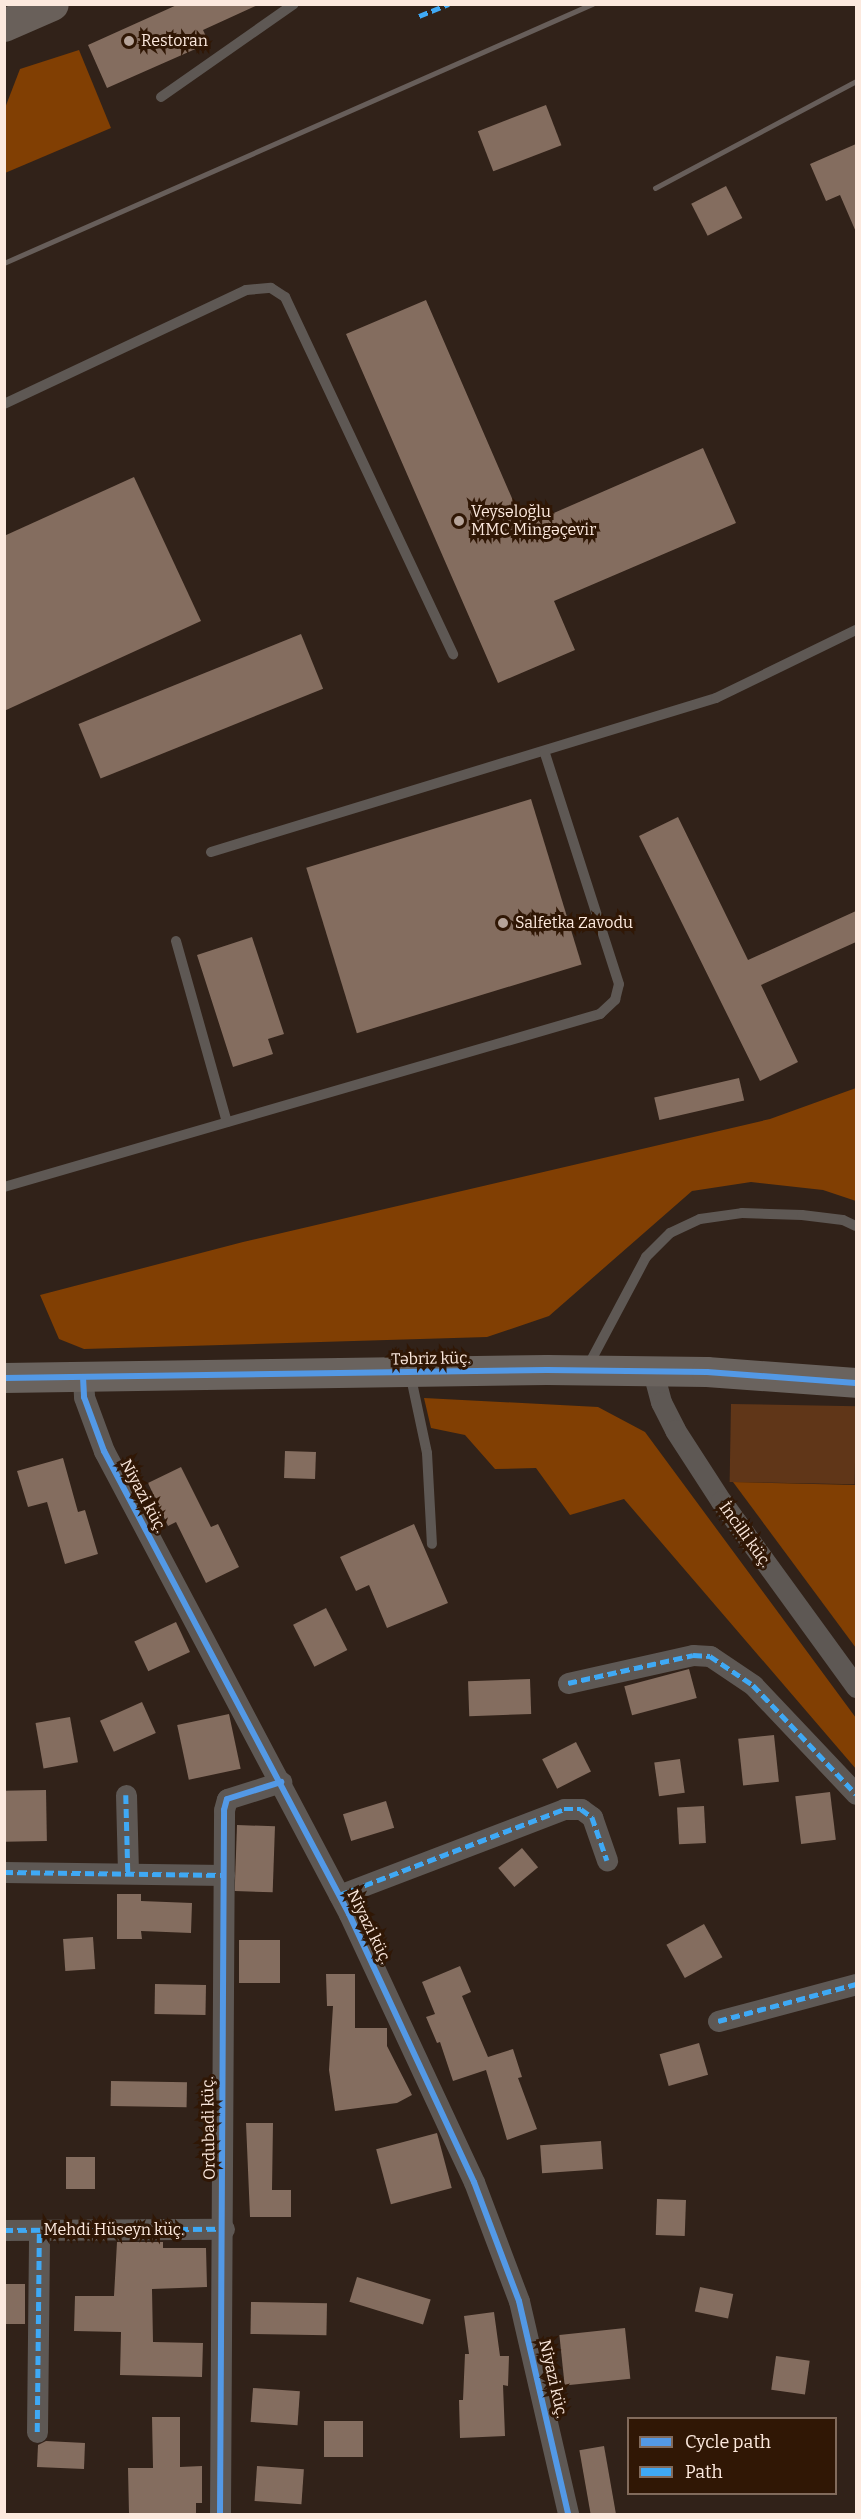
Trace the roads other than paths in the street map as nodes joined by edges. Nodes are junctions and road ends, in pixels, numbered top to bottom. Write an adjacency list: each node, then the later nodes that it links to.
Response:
1 (52, 4): 3 (main road)
2 (294, 4): 4 (lane)
3 (4, 25)
4 (161, 97)
5 (4, 404): 7 (lane)
6 (856, 630): 8 (lane)
7 (453, 654)
8 (545, 753): 9 (lane); 11 (lane)
9 (211, 852)
10 (176, 941): 11 (lane)
11 (226, 1122): 12 (lane)
12 (4, 1187)
13 (856, 1226): 14 (lane)
14 (585, 1371): 15 (street, Təbriz küç.); 16 (street, Təbriz küç.)
15 (653, 1372): 19 (street, Təbriz küç.); 22 (street, İncilli küç.)
16 (410, 1373): 17 (street, Təbriz küç.); 20 (lane)
17 (83, 1377): 18 (street, Təbriz küç.); 23 (street, Niyazi küç.)
18 (4, 1378)
19 (856, 1383)
20 (432, 1544)
21 (568, 1683): 24 (street)
22 (856, 1687)
23 (281, 1782): 29 (street, Ordubadi küç.); 30 (street, Niyazi küç.)
24 (856, 1794)
25 (126, 1795): 28 (street)
26 (607, 1860): 30 (street)
27 (4, 1872): 28 (street)
28 (128, 1873): 29 (street)
29 (224, 1875): 33 (street, Ordubadi küç.)
30 (339, 1895): 38 (street, Niyazi küç.)
31 (856, 1984): 32 (street)
32 (718, 2020)
33 (224, 2229): 35 (street, Mehdi Hüseyn küç.); 37 (street, Ordubadi küç.)
34 (4, 2230): 35 (street, Mehdi Hüseyn küç.)
35 (39, 2230): 36 (street)
36 (37, 2432)
37 (220, 2514)
38 (568, 2514)

